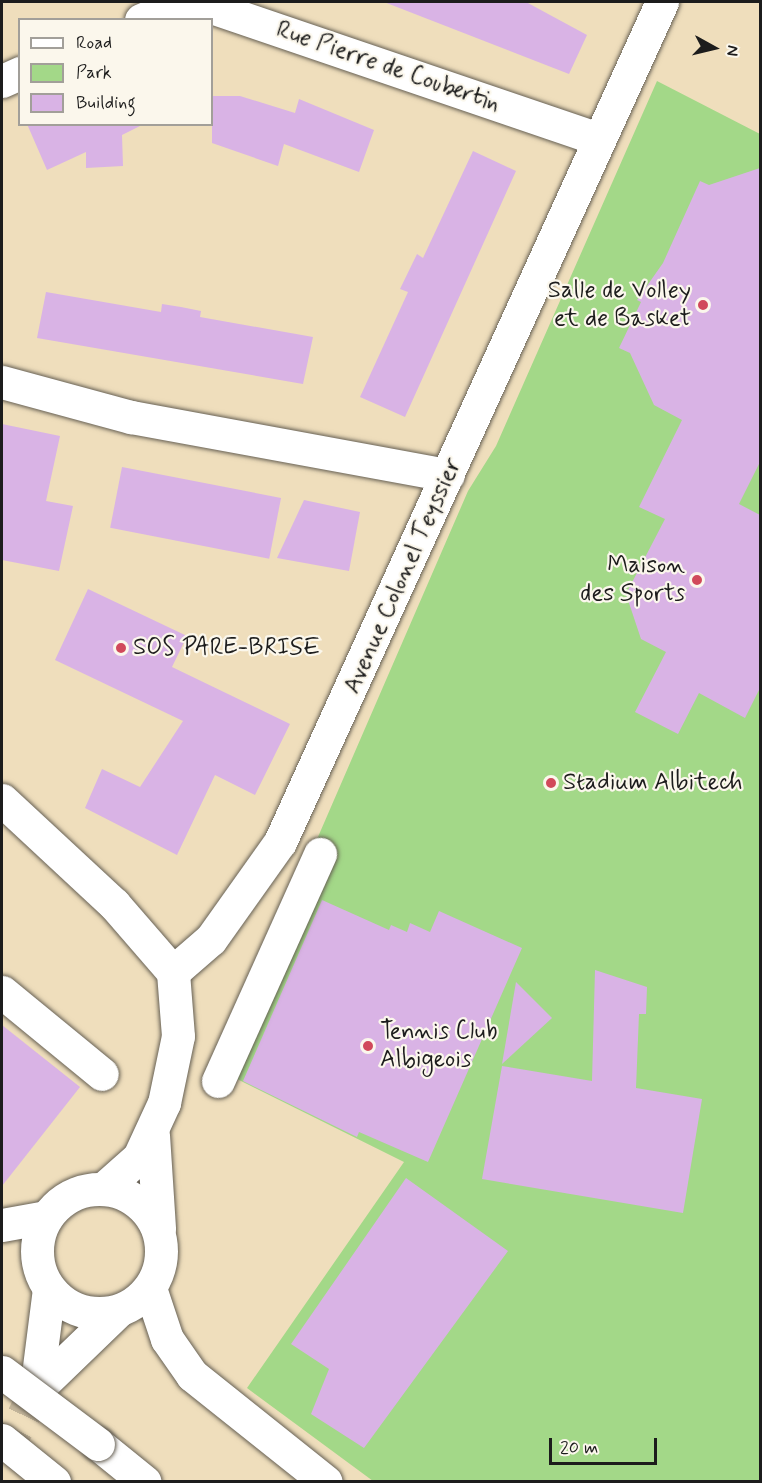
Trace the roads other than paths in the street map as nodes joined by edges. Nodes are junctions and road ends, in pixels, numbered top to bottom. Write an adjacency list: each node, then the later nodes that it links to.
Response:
1 (662, 2): 5 (main road, Avenue Colonel Teyssier)
2 (146, 18): 5 (main road, Rue Pierre de Coubertin)
3 (18, 74): 4 (main road)
4 (2, 81)
5 (599, 138): 7 (main road, Avenue Colonel Teyssier)
6 (2, 382): 7 (main road)
7 (448, 475): 10 (main road, Avenue Colonel Teyssier)
8 (2, 800): 10 (main road)
9 (320, 854): 13 (main road)
10 (173, 972): 14 (main road)
11 (2, 992): 12 (main road)
12 (102, 1074)
13 (218, 1081)
14 (153, 1135): 15 (main road); 18 (main road)
15 (104, 1188): 16 (main road); 18 (main road)
16 (46, 1217): 17 (main road); 20 (main road)
17 (2, 1225)
18 (159, 1229): 19 (main road)
19 (150, 1288): 21 (main road); 26 (main road)
20 (49, 1289): 21 (main road); 21 (main road)
21 (118, 1311)
22 (2, 1372): 25 (main road, bridge)
23 (2, 1440): 24 (main road, bridge)
24 (54, 1482)
25 (145, 1482)
26 (326, 1482)

